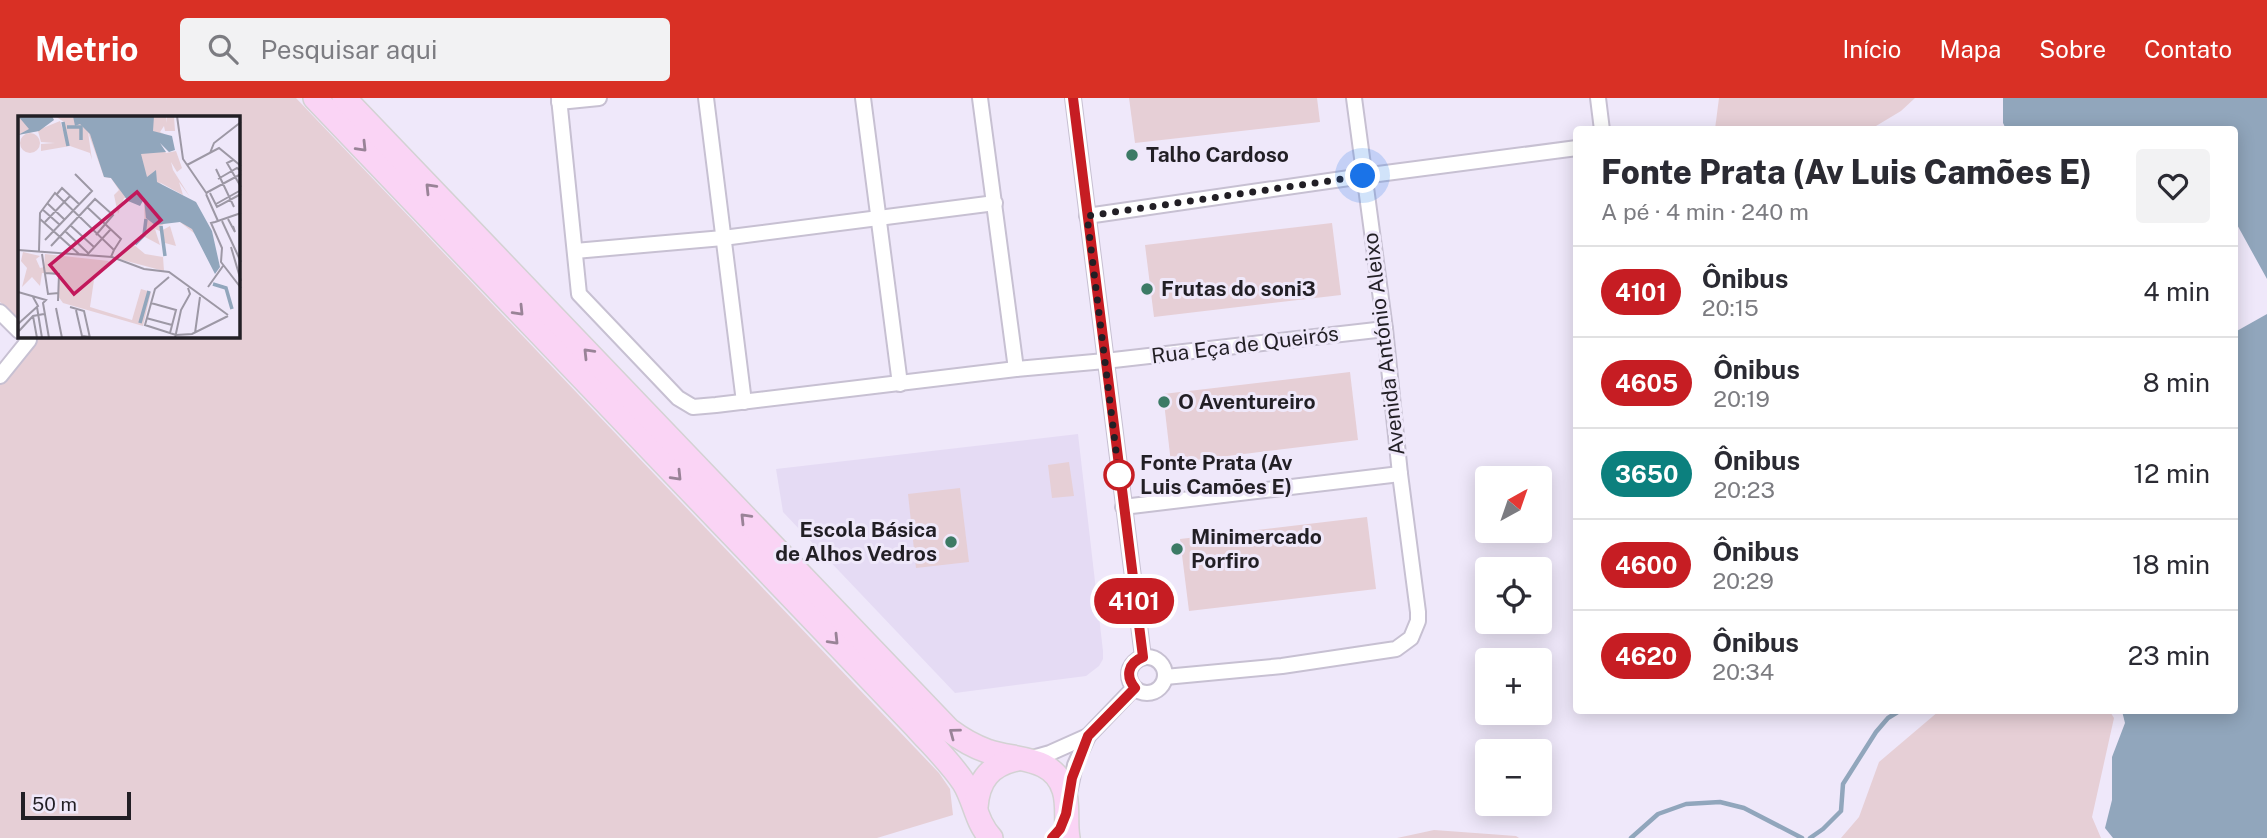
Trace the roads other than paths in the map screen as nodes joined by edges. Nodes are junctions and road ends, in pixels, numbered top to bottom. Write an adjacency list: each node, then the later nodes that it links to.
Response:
1 (315, 98): 35 (main road, one-way to 35)
2 (344, 98): 34 (main road, one-way to 2)
3 (599, 98): 10 (street)
4 (706, 98): 17 (street)
5 (863, 98): 16 (street)
6 (980, 98): 14 (street)
7 (1073, 98): 15 (street)
8 (1354, 98): 13 (street, Avenida António Aleixo)
9 (1598, 98): 11 (street)
10 (559, 100): 18 (street, Rua Eça de Queirós)
11 (1602, 126)
12 (1573, 149): 13 (street)
13 (1363, 176): 15 (street); 20 (street, Avenida António Aleixo)
14 (995, 203): 16 (street); 24 (street)
15 (1087, 216): 23 (street)
16 (880, 218): 17 (street); 26 (street)
17 (723, 238): 18 (street); 27 (street)
18 (575, 251): 27 (street, Rua Eça de Queirós)
19 (0, 312): 21 (street)
20 (1385, 329): 23 (street, Rua Eça de Queirós); 28 (street, Avenida António Aleixo)
21 (18, 330)
22 (27, 338): 25 (street)
23 (1105, 361): 24 (street, Rua Eça de Queirós); 29 (street)
24 (1016, 369): 26 (street, Rua Eça de Queirós)
25 (0, 376)
26 (900, 384): 27 (street, Rua Eça de Queirós)
27 (744, 402)
28 (1400, 474): 29 (street); 31 (street, Avenida António Aleixo)
29 (1123, 507): 30 (street)
30 (1143, 657): 31 (street); 32 (street)
31 (1165, 677): 32 (street)
32 (1135, 688): 33 (street)
33 (1088, 736): 34 (street); 36 (street)
34 (1023, 759): 35 (main road); 36 (main road)
35 (976, 807): 37 (main road)
36 (1067, 809): 38 (main road); 39 (main road)
37 (991, 838)
38 (1052, 838)
39 (1068, 838)

